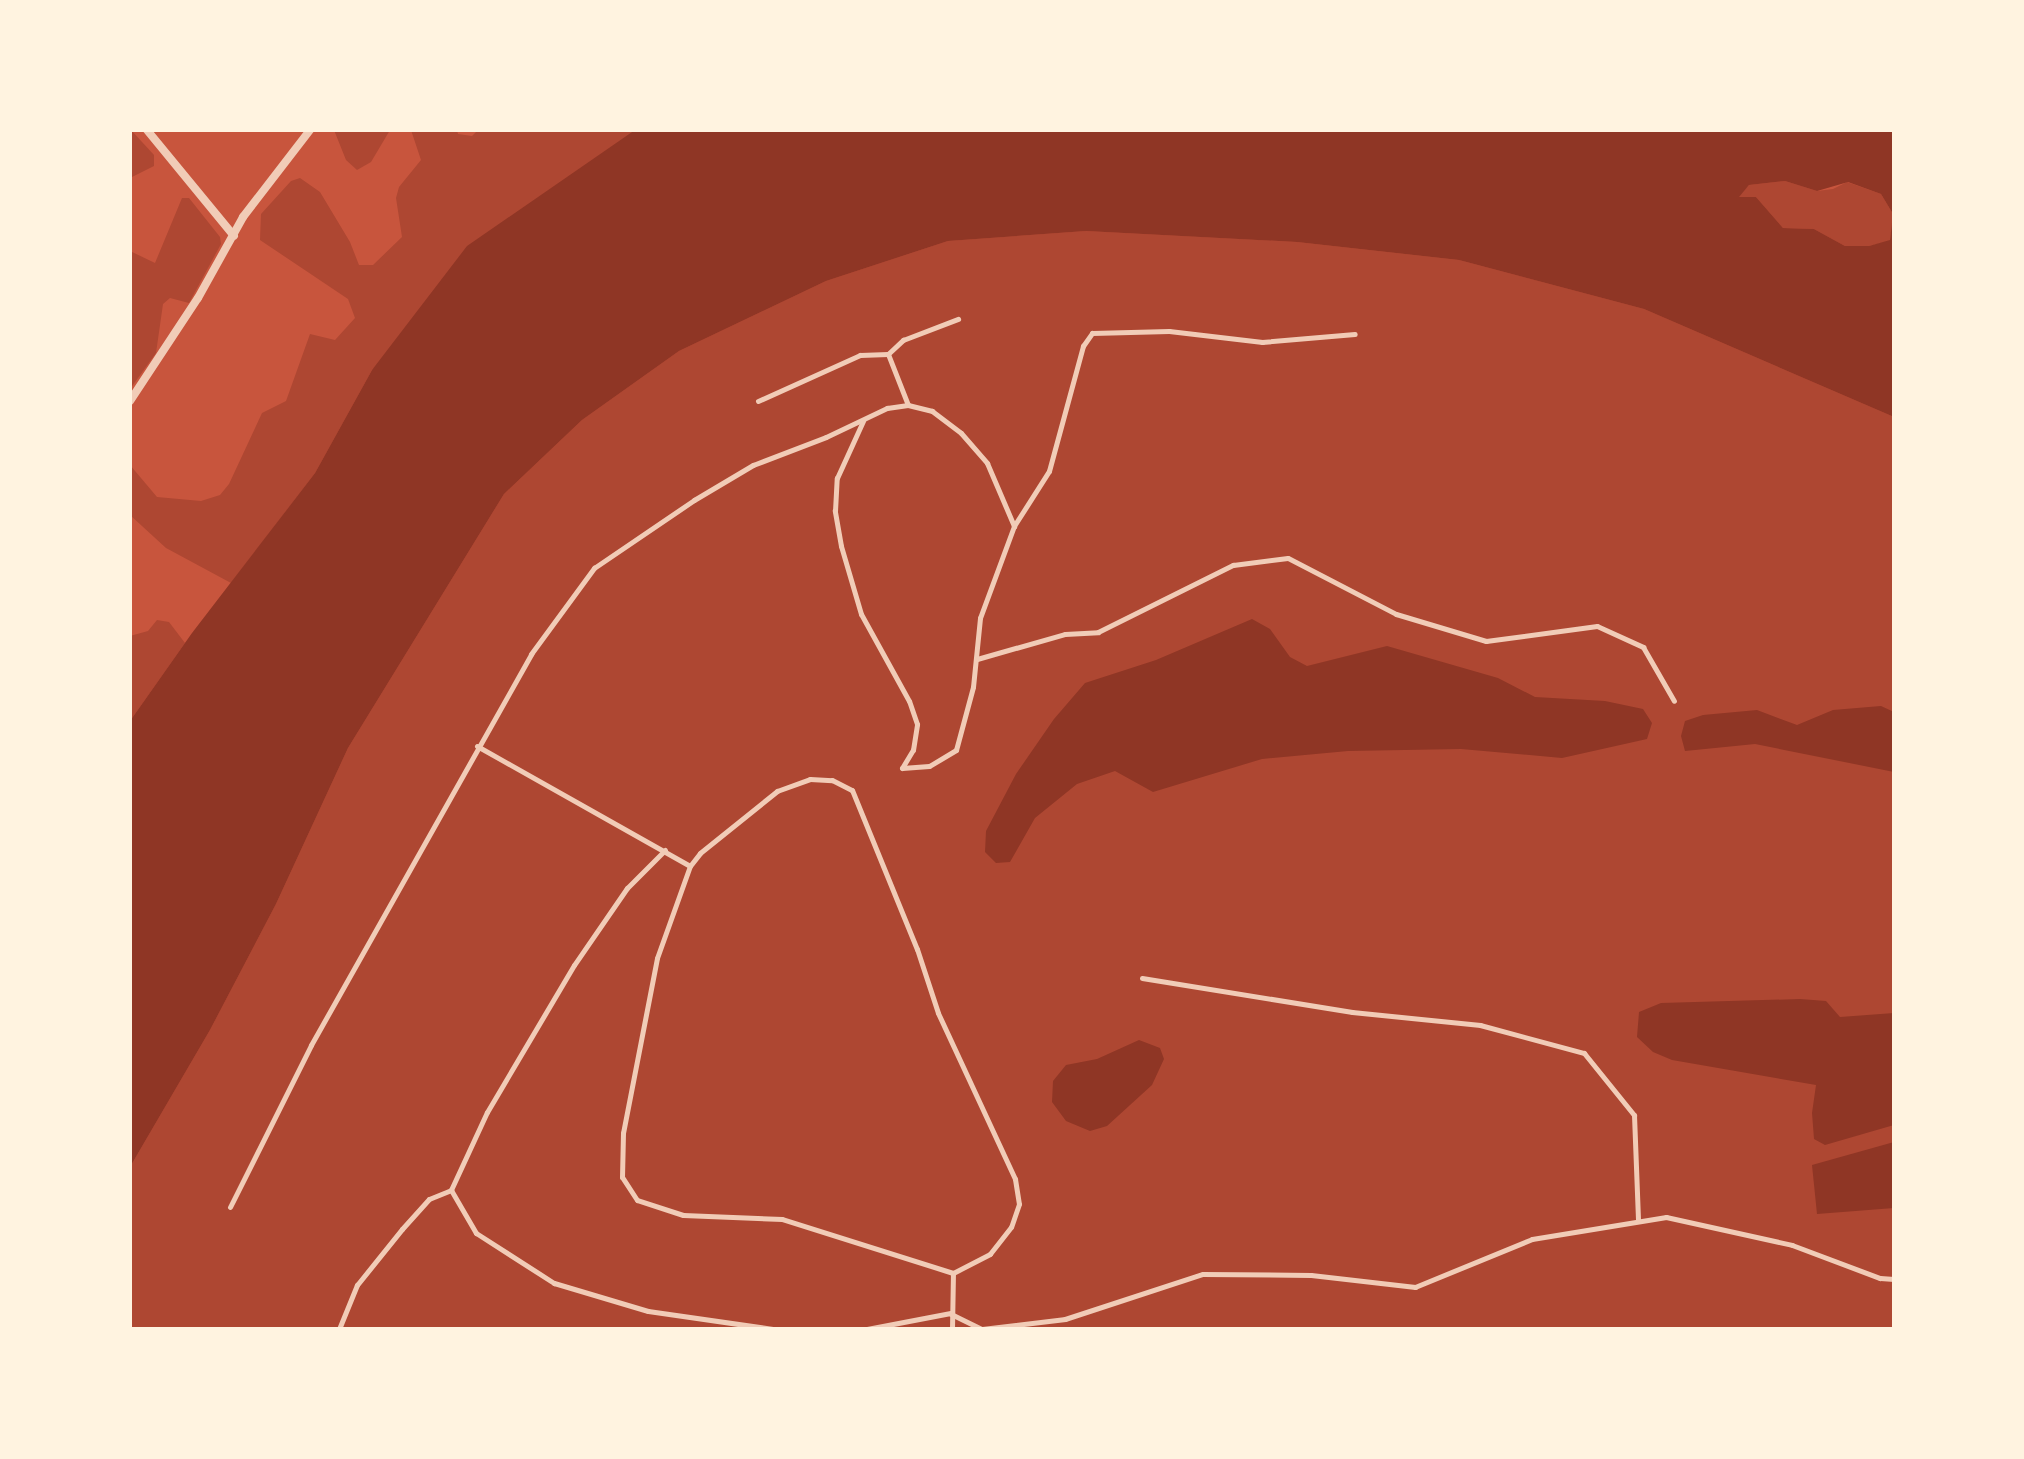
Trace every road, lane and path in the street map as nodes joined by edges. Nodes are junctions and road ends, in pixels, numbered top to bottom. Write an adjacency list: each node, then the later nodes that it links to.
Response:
1 (147, 130): 3 (street)
2 (310, 130): 3 (street)
3 (234, 236): 7 (street)
4 (958, 319): 6 (lane)
5 (1355, 334): 11 (lane)
6 (888, 354): 8 (lane); 9 (lane)
7 (130, 401)
8 (758, 401)
9 (908, 405): 10 (lane); 11 (lane)
10 (863, 421): 12 (lane); 14 (lane)
11 (1014, 526): 12 (lane)
12 (977, 659): 13 (lane)
13 (1674, 701)
14 (477, 746): 15 (lane); 19 (lane)
15 (665, 850): 16 (lane); 18 (lane)
16 (690, 866): 21 (lane); 21 (lane)
17 (1142, 978): 20 (lane)
18 (451, 1190): 24 (lane); 25 (lane)
19 (230, 1207)
20 (1638, 1221): 22 (lane); 23 (lane)
21 (953, 1273): 23 (lane)
22 (1894, 1279)
23 (950, 1313): 26 (lane); 27 (lane)
24 (339, 1329)
25 (773, 1329)
26 (867, 1329)
27 (952, 1329)

